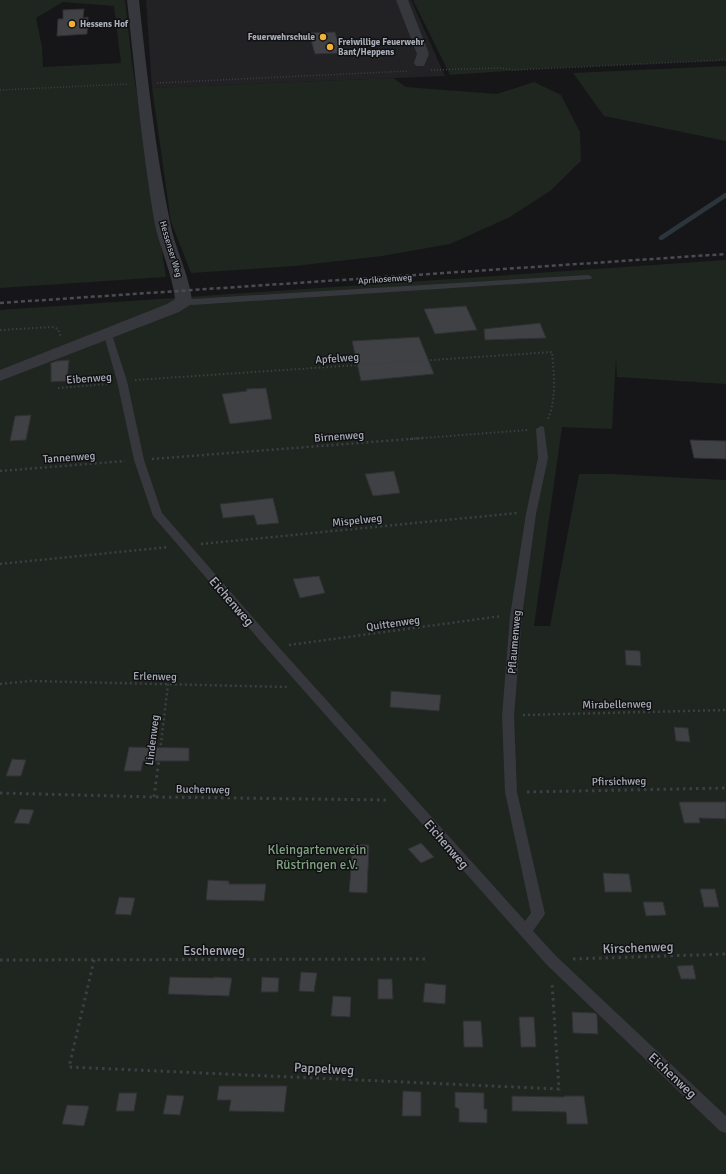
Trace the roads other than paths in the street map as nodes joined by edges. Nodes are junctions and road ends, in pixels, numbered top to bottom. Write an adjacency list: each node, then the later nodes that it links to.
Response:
1 (133, 0): 5 (street, Hessenser Weg)
2 (402, 0): 3 (street)
3 (419, 68)
4 (588, 276): 5 (lane, Aprikosenweg)
5 (184, 300): 6 (street)
6 (105, 335): 7 (street); 9 (lane, Eichenweg)
7 (0, 376)
8 (542, 428): 9 (lane, Pflaumenweg)
9 (525, 931): 10 (lane, Eichenweg)
10 (726, 1126)

